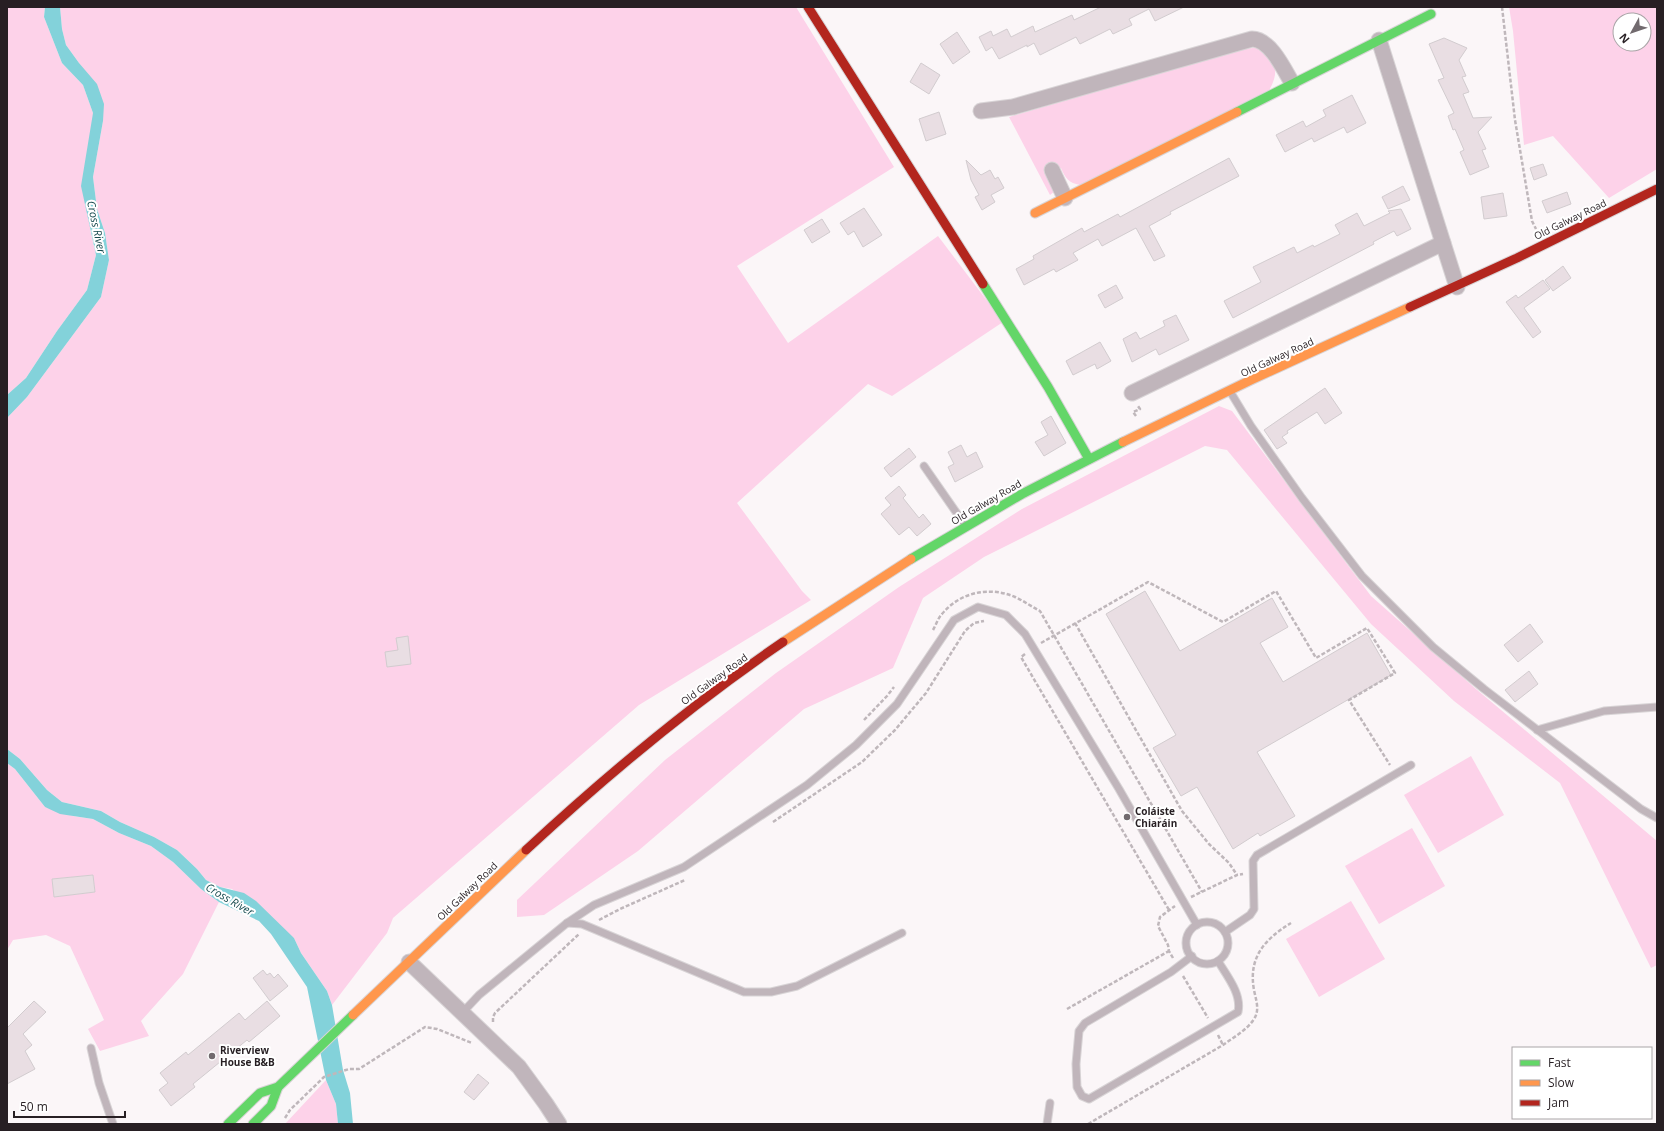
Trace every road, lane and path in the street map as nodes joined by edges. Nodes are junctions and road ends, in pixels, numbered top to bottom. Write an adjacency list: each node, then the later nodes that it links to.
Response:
1 (808, 7): 17 (main road)
2 (1502, 7): 12 (path)
3 (1431, 14): 4 (main road)
4 (1379, 40): 5 (main road); 11 (street)
5 (1292, 83): 6 (street); 9 (main road)
6 (981, 111)
7 (1052, 170): 9 (street)
8 (1657, 189): 12 (main road, Old Galway Road)
9 (1065, 198): 10 (main road)
10 (1035, 213)
11 (1443, 243): 13 (street); 15 (street)
12 (1543, 245): 13 (main road, Old Galway Road)
13 (1457, 287): 14 (main road, Old Galway Road)
14 (1230, 391): 16 (main road, Old Galway Road); 27 (lane)
15 (1132, 393): 16 (path)
16 (1143, 431): 17 (main road, Old Galway Road)
17 (1089, 459): 19 (main road, Old Galway Road)
18 (924, 466): 19 (lane)
19 (966, 527): 45 (main road, Old Galway Road)
20 (1075, 623): 22 (path); 29 (path); 32 (path)
21 (932, 632): 22 (path)
22 (1054, 635): 23 (path); 33 (path)
23 (1034, 648): 34 (lane); 35 (path); 37 (lane)
24 (896, 684): 26 (path)
25 (1657, 706): 27 (lane)
26 (860, 724)
27 (1537, 730): 30 (lane)
28 (1411, 765): 29 (lane)
29 (1395, 774): 31 (lane)
30 (1656, 817)
31 (1253, 872): 32 (path); 40 (lane)
32 (1237, 875): 33 (path)
33 (1202, 892): 34 (path)
34 (1183, 901): 35 (path); 38 (lane)
35 (1169, 910): 42 (path)
36 (599, 920): 39 (path)
37 (567, 923): 39 (lane); 48 (lane)
38 (1197, 925): 40 (lane); 43 (lane)
39 (588, 927): 41 (lane); 49 (path)
40 (1225, 932): 44 (lane)
41 (902, 933)
42 (1169, 951): 46 (path); 47 (path)
43 (1192, 956): 44 (lane); 46 (lane)
44 (1218, 961): 50 (lane)
45 (409, 962): 48 (street); 54 (main road, Old Galway Road)
46 (1178, 967): 50 (path); 50 (lane)
47 (1067, 1009)
48 (463, 1012): 60 (street)
49 (496, 1028)
50 (1214, 1028): 52 (path)
51 (473, 1044): 56 (path)
52 (1223, 1045)
53 (91, 1048): 57 (lane)
54 (278, 1087): 58 (main road); 59 (main road)
55 (1050, 1103): 61 (lane)
56 (284, 1120)
57 (113, 1124)
58 (228, 1124)
59 (253, 1124)
60 (559, 1124)
61 (1047, 1124)

